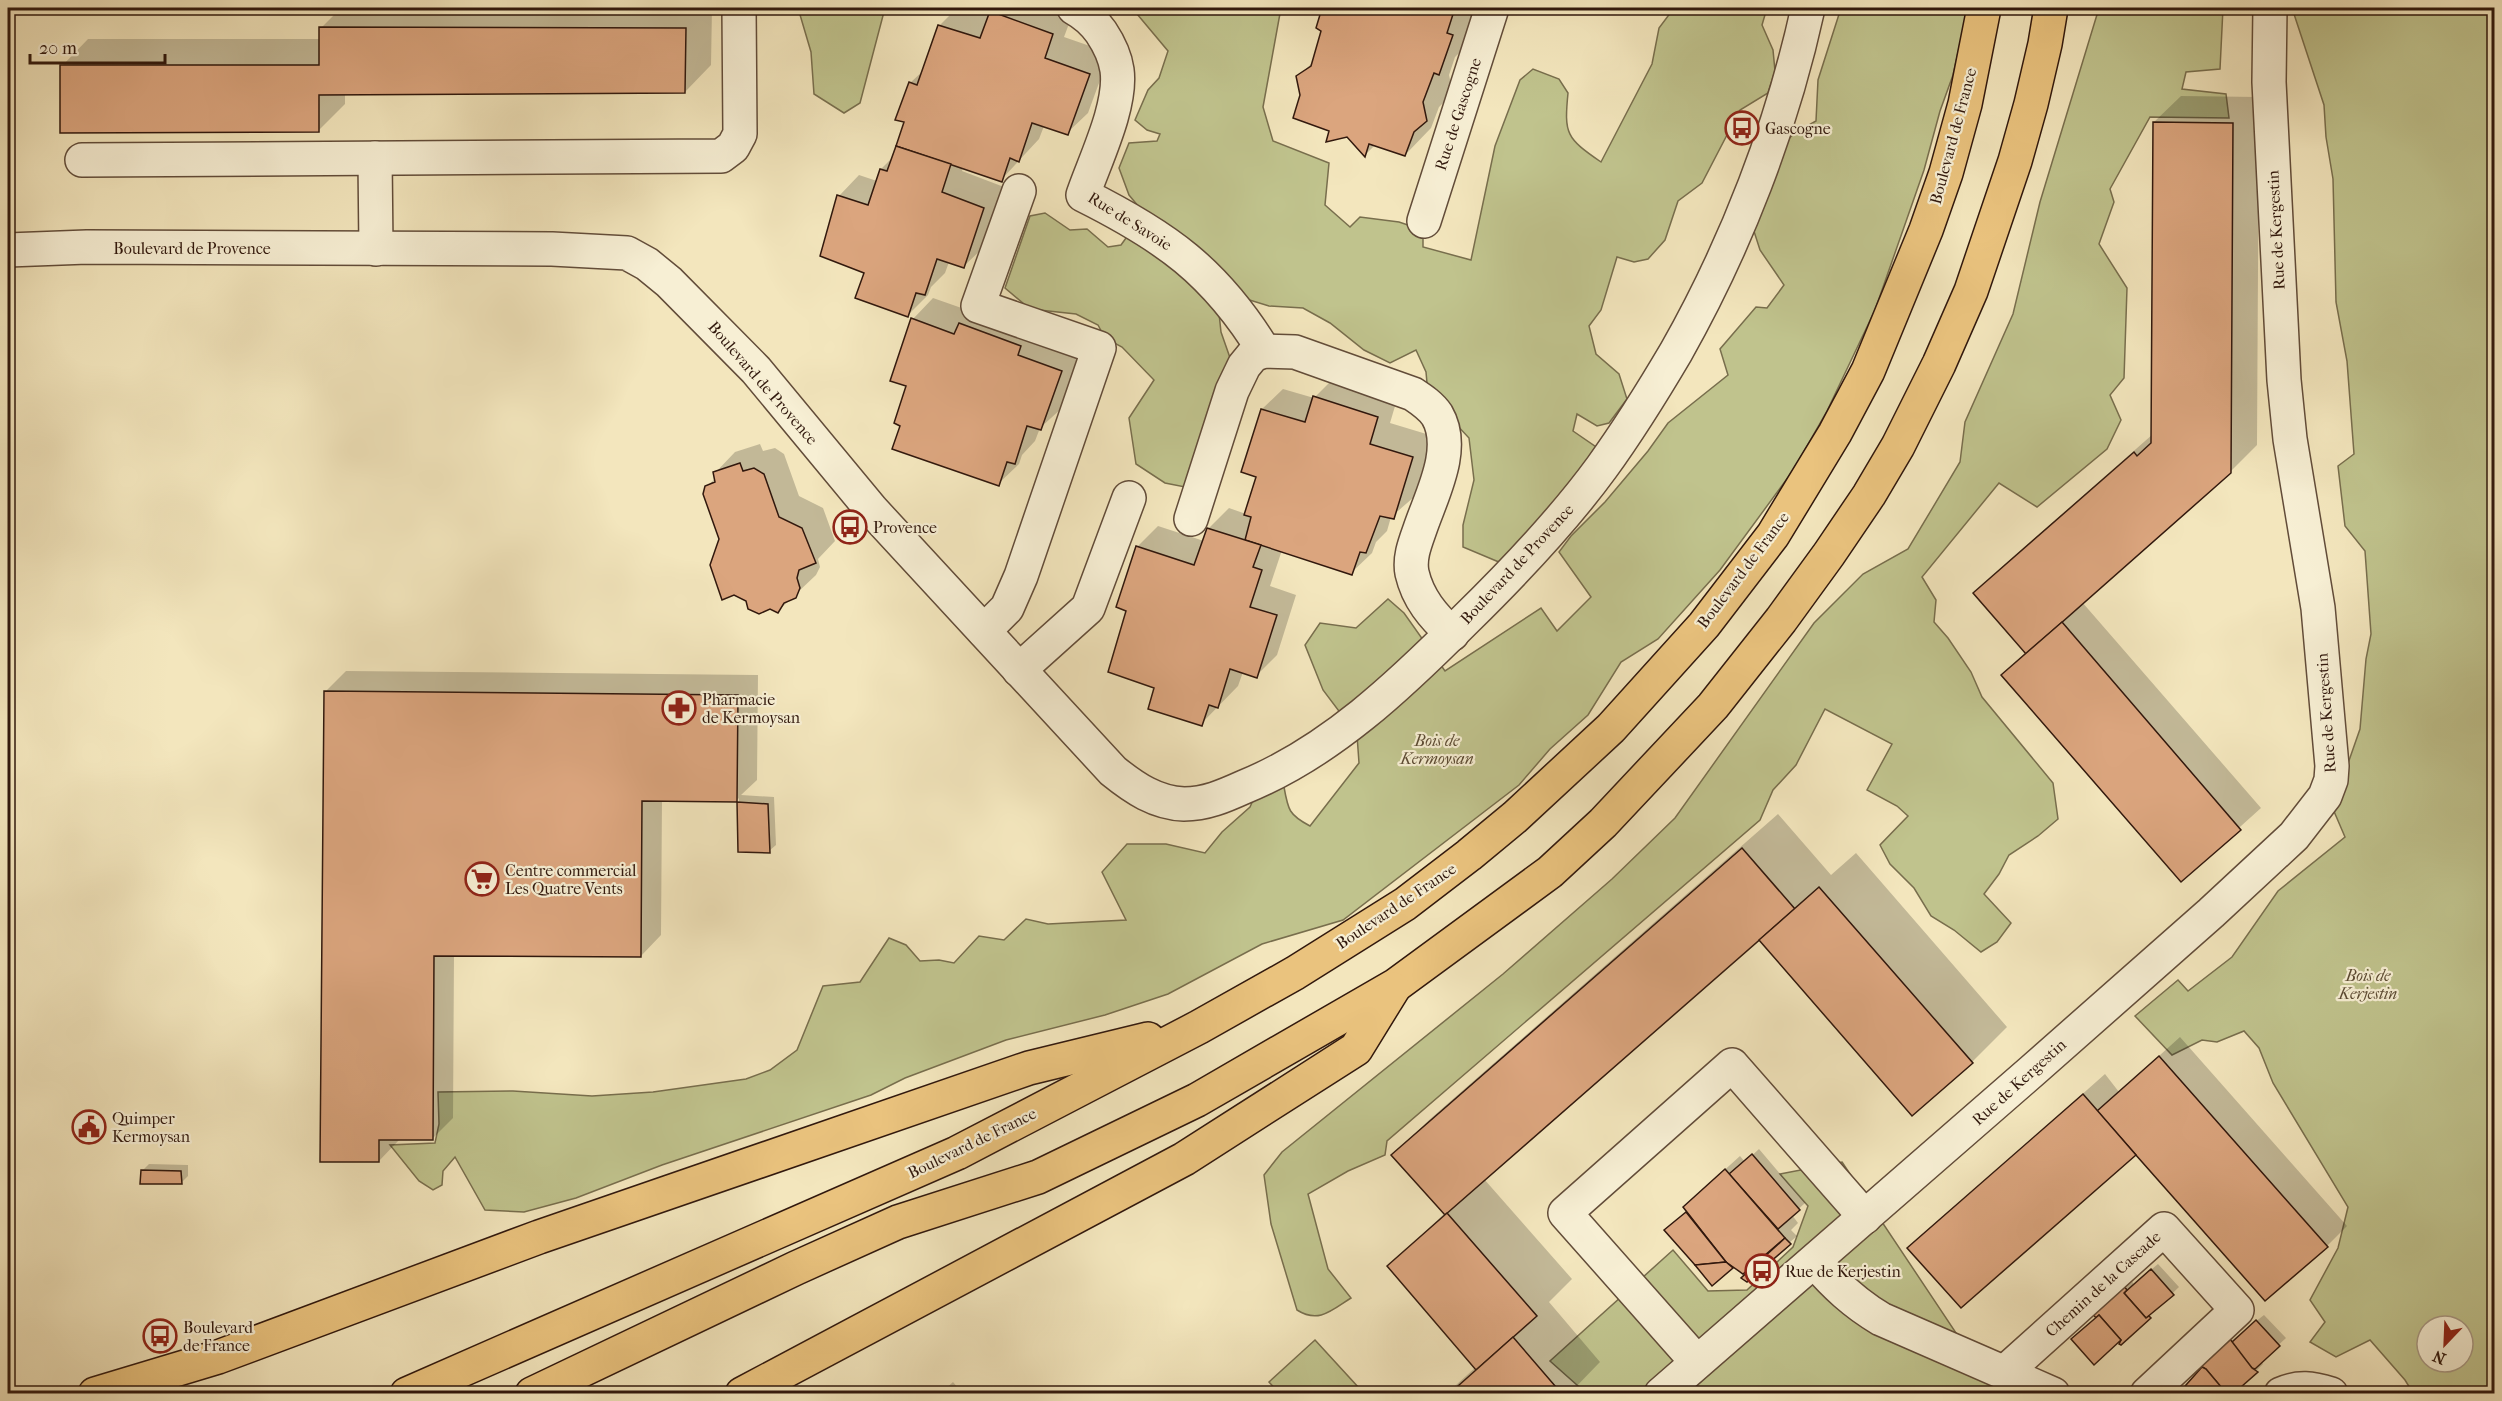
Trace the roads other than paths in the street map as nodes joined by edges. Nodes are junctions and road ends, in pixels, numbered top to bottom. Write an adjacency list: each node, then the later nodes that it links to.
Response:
1 (739, 8): 8 (street)
2 (1074, 8): 14 (street, Rue de Savoie)
3 (1492, 8): 11 (street, Rue de Gascogne)
4 (1984, 8): 21 (main road, Boulevard de France)
5 (2051, 8): 20 (main road)
6 (2270, 8): 22 (street, Rue de Kergestin)
7 (1799, 10): 18 (street, Boulevard de Provence)
8 (375, 158): 9 (street); 12 (street)
9 (82, 160)
10 (1019, 191): 17 (street)
11 (1424, 221)
12 (376, 249): 13 (street, Boulevard de Provence); 17 (street, Boulevard de Provence)
13 (8, 250)
14 (1264, 351): 16 (street); 18 (street)
15 (1129, 498): 19 (street)
16 (1191, 519)
17 (984, 631): 19 (street, Boulevard de Provence)
18 (1452, 634): 19 (street, Boulevard de Provence)
19 (1019, 670)
20 (1396, 985): 28 (main road); 29 (main road)
21 (1199, 1027): 26 (main road); 27 (main road, Boulevard de France)
22 (1865, 1217): 23 (street, Rue de Kergestin); 24 (street)
23 (1815, 1262): 24 (street, Rue de Kergestin); 25 (street)
24 (1697, 1362): 30 (street, Rue de Kergestin)
25 (2005, 1372): 31 (street); 32 (street, Chemin de la Cascade)
26 (95, 1394)
27 (407, 1394)
28 (532, 1394)
29 (742, 1394)
30 (1661, 1394)
31 (2053, 1394)
32 (2147, 1394)
33 (2280, 1394): 34 (street)
34 (2331, 1394)

